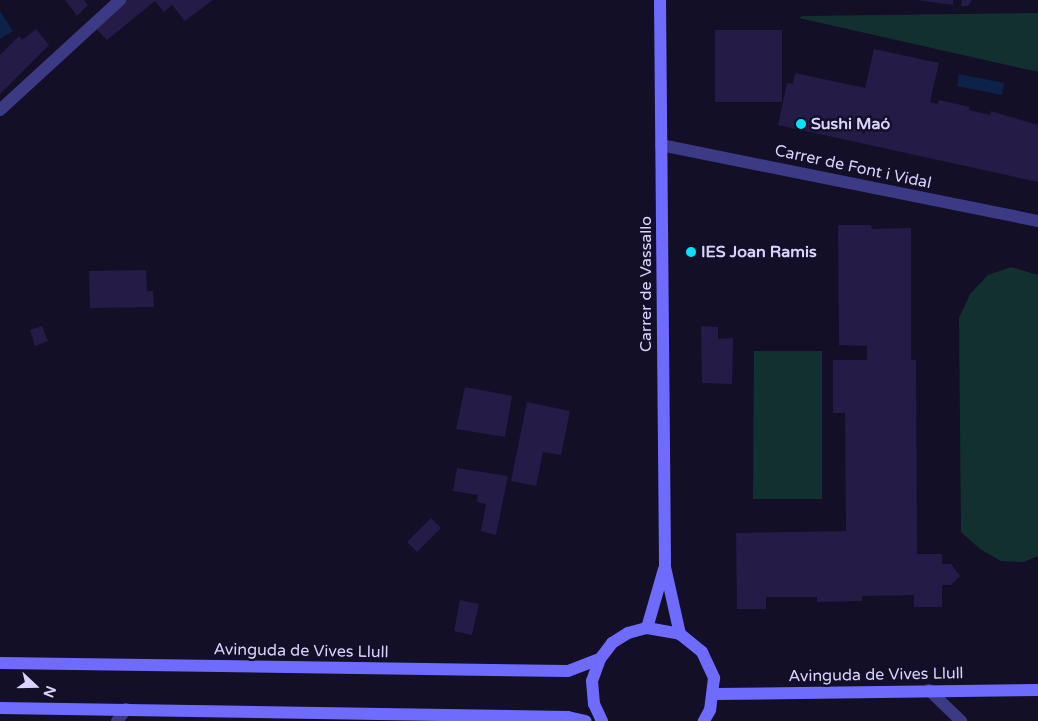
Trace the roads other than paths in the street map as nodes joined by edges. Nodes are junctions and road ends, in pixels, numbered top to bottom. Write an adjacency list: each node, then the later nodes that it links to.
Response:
1 (120, 0): 3 (street)
2 (660, 0): 4 (street, Carrer de Vassallo)
3 (0, 110)
4 (661, 145): 5 (street, Carrer de Font i Vidal); 6 (street, Carrer de Vassallo)
5 (1038, 221)
6 (665, 567): 7 (street, Carrer de Vassallo); 8 (street, Carrer de Vassallo)
7 (647, 628): 8 (street); 9 (street)
8 (680, 634): 13 (street)
9 (600, 659): 10 (street, Avinguda de Vives Llull); 19 (street)
10 (0, 663)
11 (929, 690): 12 (street, Avinguda de Vives Llull); 13 (street, Avinguda de Vives Llull); 21 (street)
12 (1038, 690)
13 (714, 694): 20 (street)
14 (0, 708): 15 (street)
15 (126, 709): 16 (street); 17 (street)
16 (146, 715): 18 (street)
17 (117, 721)
18 (586, 721)
19 (602, 721)
20 (704, 721)
21 (961, 721)

